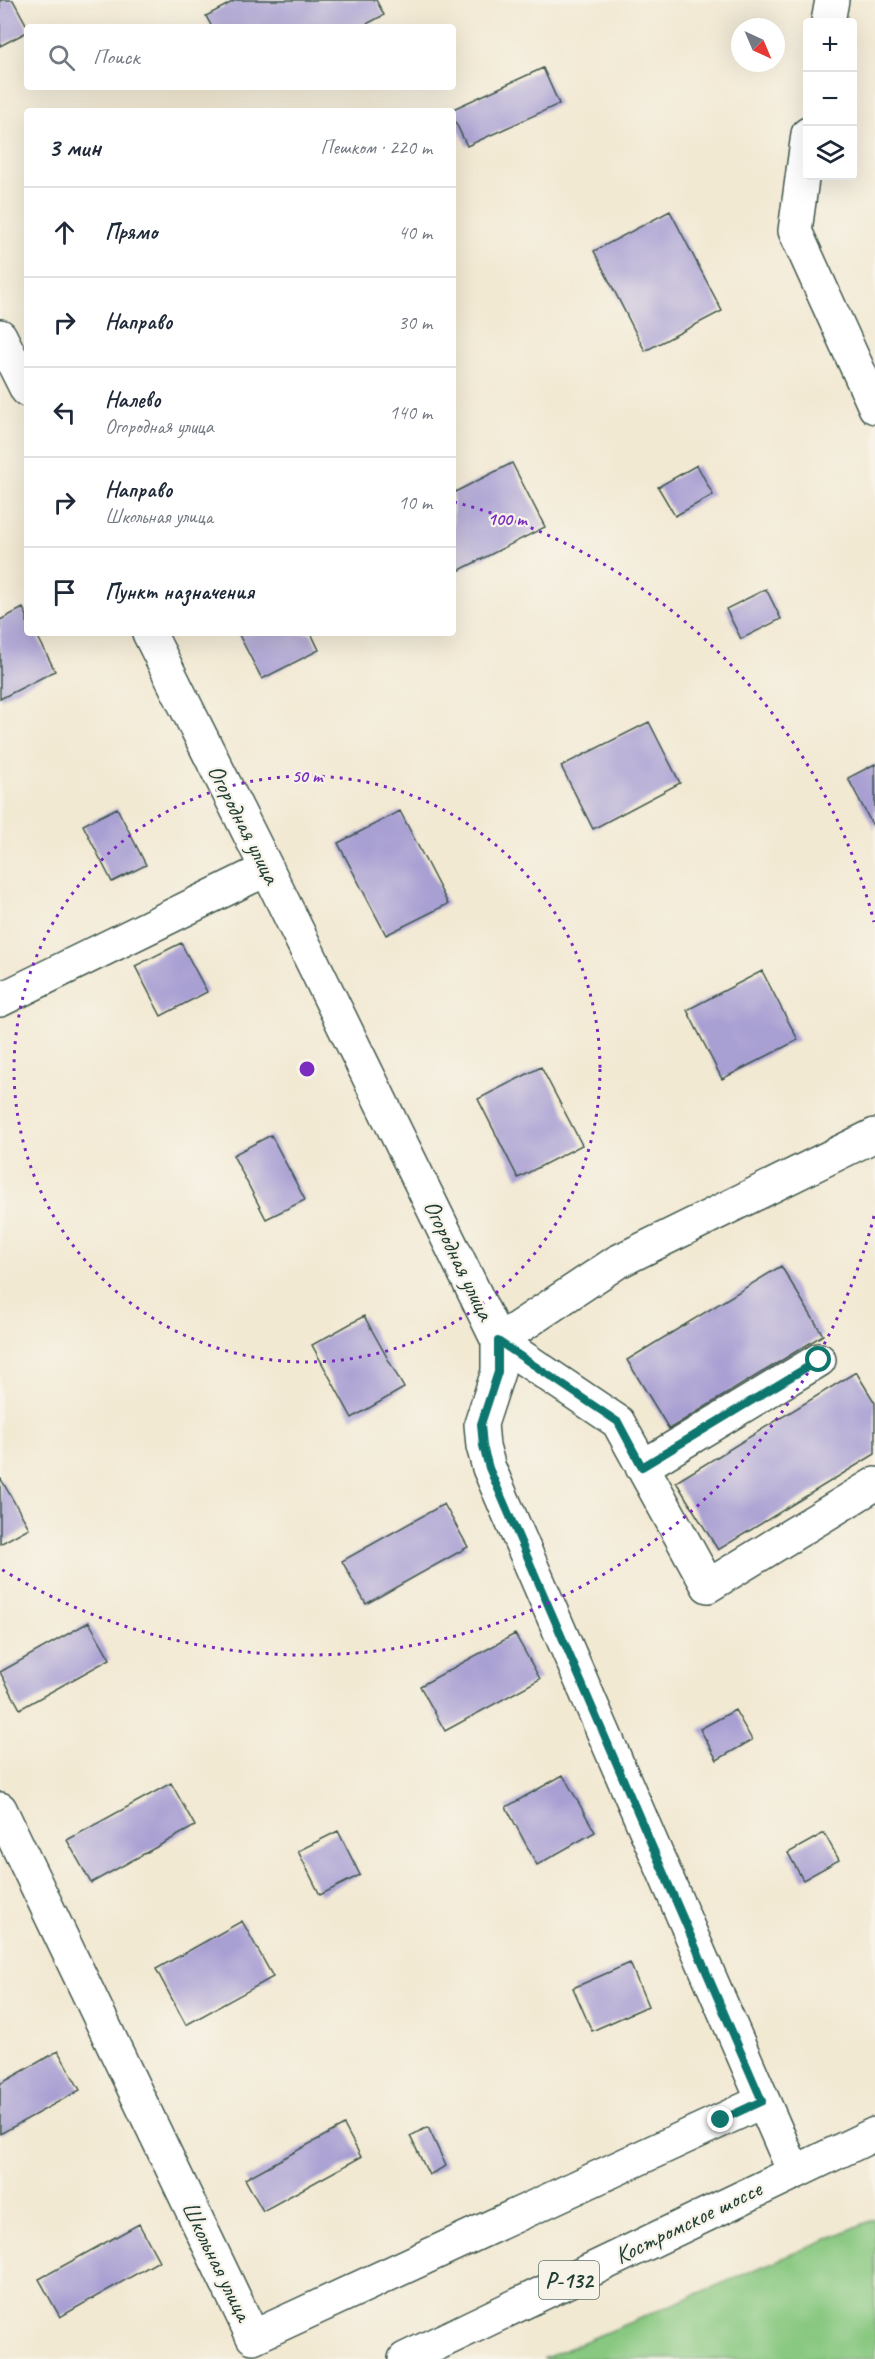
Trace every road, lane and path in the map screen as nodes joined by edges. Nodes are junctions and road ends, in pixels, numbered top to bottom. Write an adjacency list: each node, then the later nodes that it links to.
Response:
1 (832, 0): 2 (main road)
2 (829, 18)
3 (803, 166): 6 (main road)
4 (0, 336): 5 (main road)
5 (24, 384)
6 (875, 407)
7 (151, 636): 8 (main road, Огородная улица)
8 (267, 868): 9 (main road); 11 (main road, Огородная улица)
9 (0, 1000)
10 (875, 1135): 11 (main road)
11 (498, 1341): 13 (main road); 16 (main road, Огородная улица)
12 (819, 1360): 13 (main road)
13 (642, 1467): 14 (main road)
14 (875, 1484)
15 (0, 1809): 16 (main road, Школьная улица)
16 (762, 2101): 18 (main road, Огородная улица)
17 (875, 2134): 18 (main road, Костромское шоссе / Р-132)
18 (794, 2172): 19 (main road, Костромское шоссе / Р-132)
19 (405, 2359)

